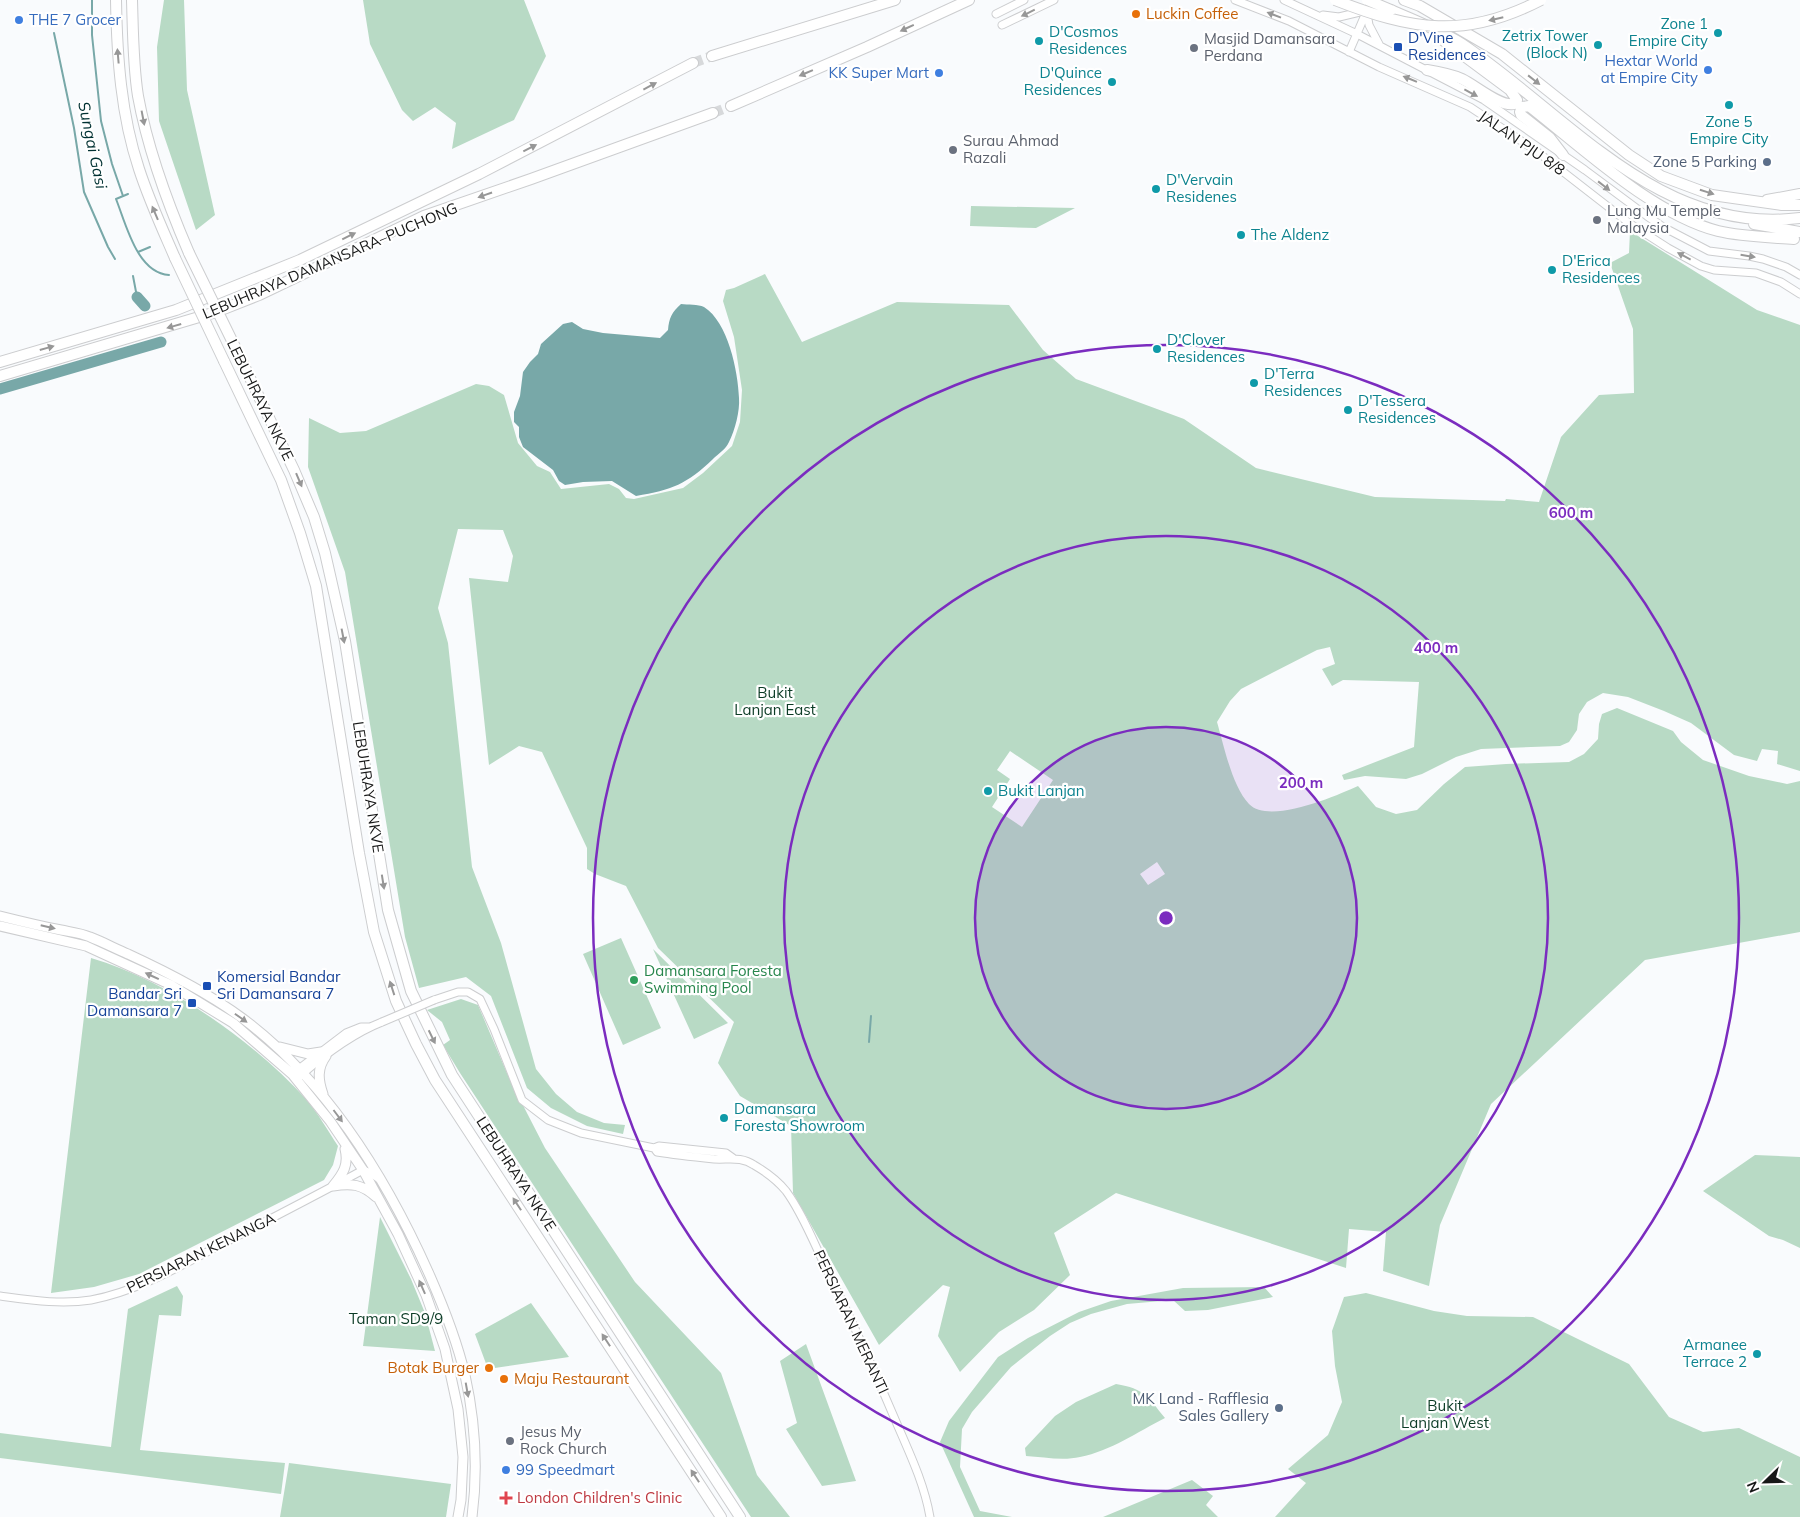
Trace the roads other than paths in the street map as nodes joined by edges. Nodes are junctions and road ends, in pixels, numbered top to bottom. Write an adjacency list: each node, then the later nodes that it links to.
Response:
1 (116, 0): 60 (highway, LEBUHRAYA NKVE, one-way to 1, bridge)
2 (132, 0): 61 (highway, LEBUHRAYA NKVE, one-way to 61, bridge)
3 (895, 0): 20 (highway)
4 (969, 0): 24 (highway, one-way to 24)
5 (1024, 0): 13 (street)
6 (1054, 0): 16 (street, one-way to 16)
7 (1235, 0): 19 (street, JALAN PJU 8/8, one-way to 7)
8 (1284, 0): 14 (street, JALAN PJU 8/8)
9 (1335, 0): 11 (highway, one-way to 9, bridge)
10 (1404, 0): 29 (highway, one-way to 29)
11 (1541, 0)
12 (1368, 5): 14 (street); 15 (highway, bridge); 17 (street); 18 (street)
13 (996, 14)
14 (1316, 14): 17 (street, JALAN PJU 8/8)
15 (1418, 23): 22 (highway); 23 (highway)
16 (1002, 25)
17 (1357, 34): 18 (street, JALAN PJU 8/8); 19 (street)
18 (1381, 46): 22 (street, JALAN PJU 8/8)
19 (1349, 52): 35 (street, JALAN PJU 8/8, one-way to 19)
20 (712, 56)
21 (693, 63): 36 (highway, LEBUHRAYA DAMANSARA–PUCHONG, one-way to 21)
22 (1427, 70): 27 (street, JALAN PJU 8/8, one-way to 27)
23 (1527, 93): 26 (highway); 31 (highway)
24 (732, 106)
25 (713, 113): 37 (highway, LEBUHRAYA DAMANSARA–PUCHONG, one-way to 37)
26 (1576, 143): 27 (highway); 33 (highway)
27 (1563, 155): 34 (street, JALAN PJU 8/8, one-way to 34)
28 (1800, 194): 29 (highway)
29 (1761, 202): 30 (highway)
30 (1800, 205)
31 (1742, 219): 32 (highway); 33 (highway)
32 (1798, 219)
33 (1798, 237)
34 (1800, 275)
35 (1800, 294)
36 (0, 362)
37 (0, 376)
38 (0, 916): 40 (main road, one-way to 40)
39 (0, 926): 42 (main road, one-way to 39)
40 (277, 1046): 41 (main road); 42 (main road)
41 (323, 1054): 42 (street, PERSIARAN MERANTI); 43 (main road); 45 (street, PERSIARAN MERANTI, bridge)
42 (298, 1073): 43 (main road); 44 (main road)
43 (324, 1099): 46 (main road, one-way to 46)
44 (342, 1139): 51 (main road); 53 (main road)
45 (654, 1148): 47 (street, PERSIARAN MERANTI); 48 (street, PERSIARAN MERANTI)
46 (361, 1149): 51 (street); 52 (main road)
47 (700, 1151): 48 (street); 49 (street, PERSIARAN MERANTI); 50 (street)
48 (680, 1155): 50 (street, PERSIARAN MERANTI)
49 (733, 1158): 50 (street, PERSIARAN MERANTI); 62 (street, PERSIARAN MERANTI)
50 (716, 1159)
51 (363, 1170): 52 (street); 53 (street, PERSIARAN KENANGA); 54 (main road)
52 (382, 1182): 57 (main road, one-way to 57)
53 (333, 1186): 54 (main road); 55 (street, PERSIARAN KENANGA)
54 (380, 1200): 56 (main road, one-way to 54)
55 (0, 1296)
56 (463, 1457): 57 (main road); 58 (main road)
57 (475, 1457): 59 (main road)
58 (458, 1517)
59 (472, 1517)
60 (721, 1517)
61 (740, 1517)
62 (930, 1517)

